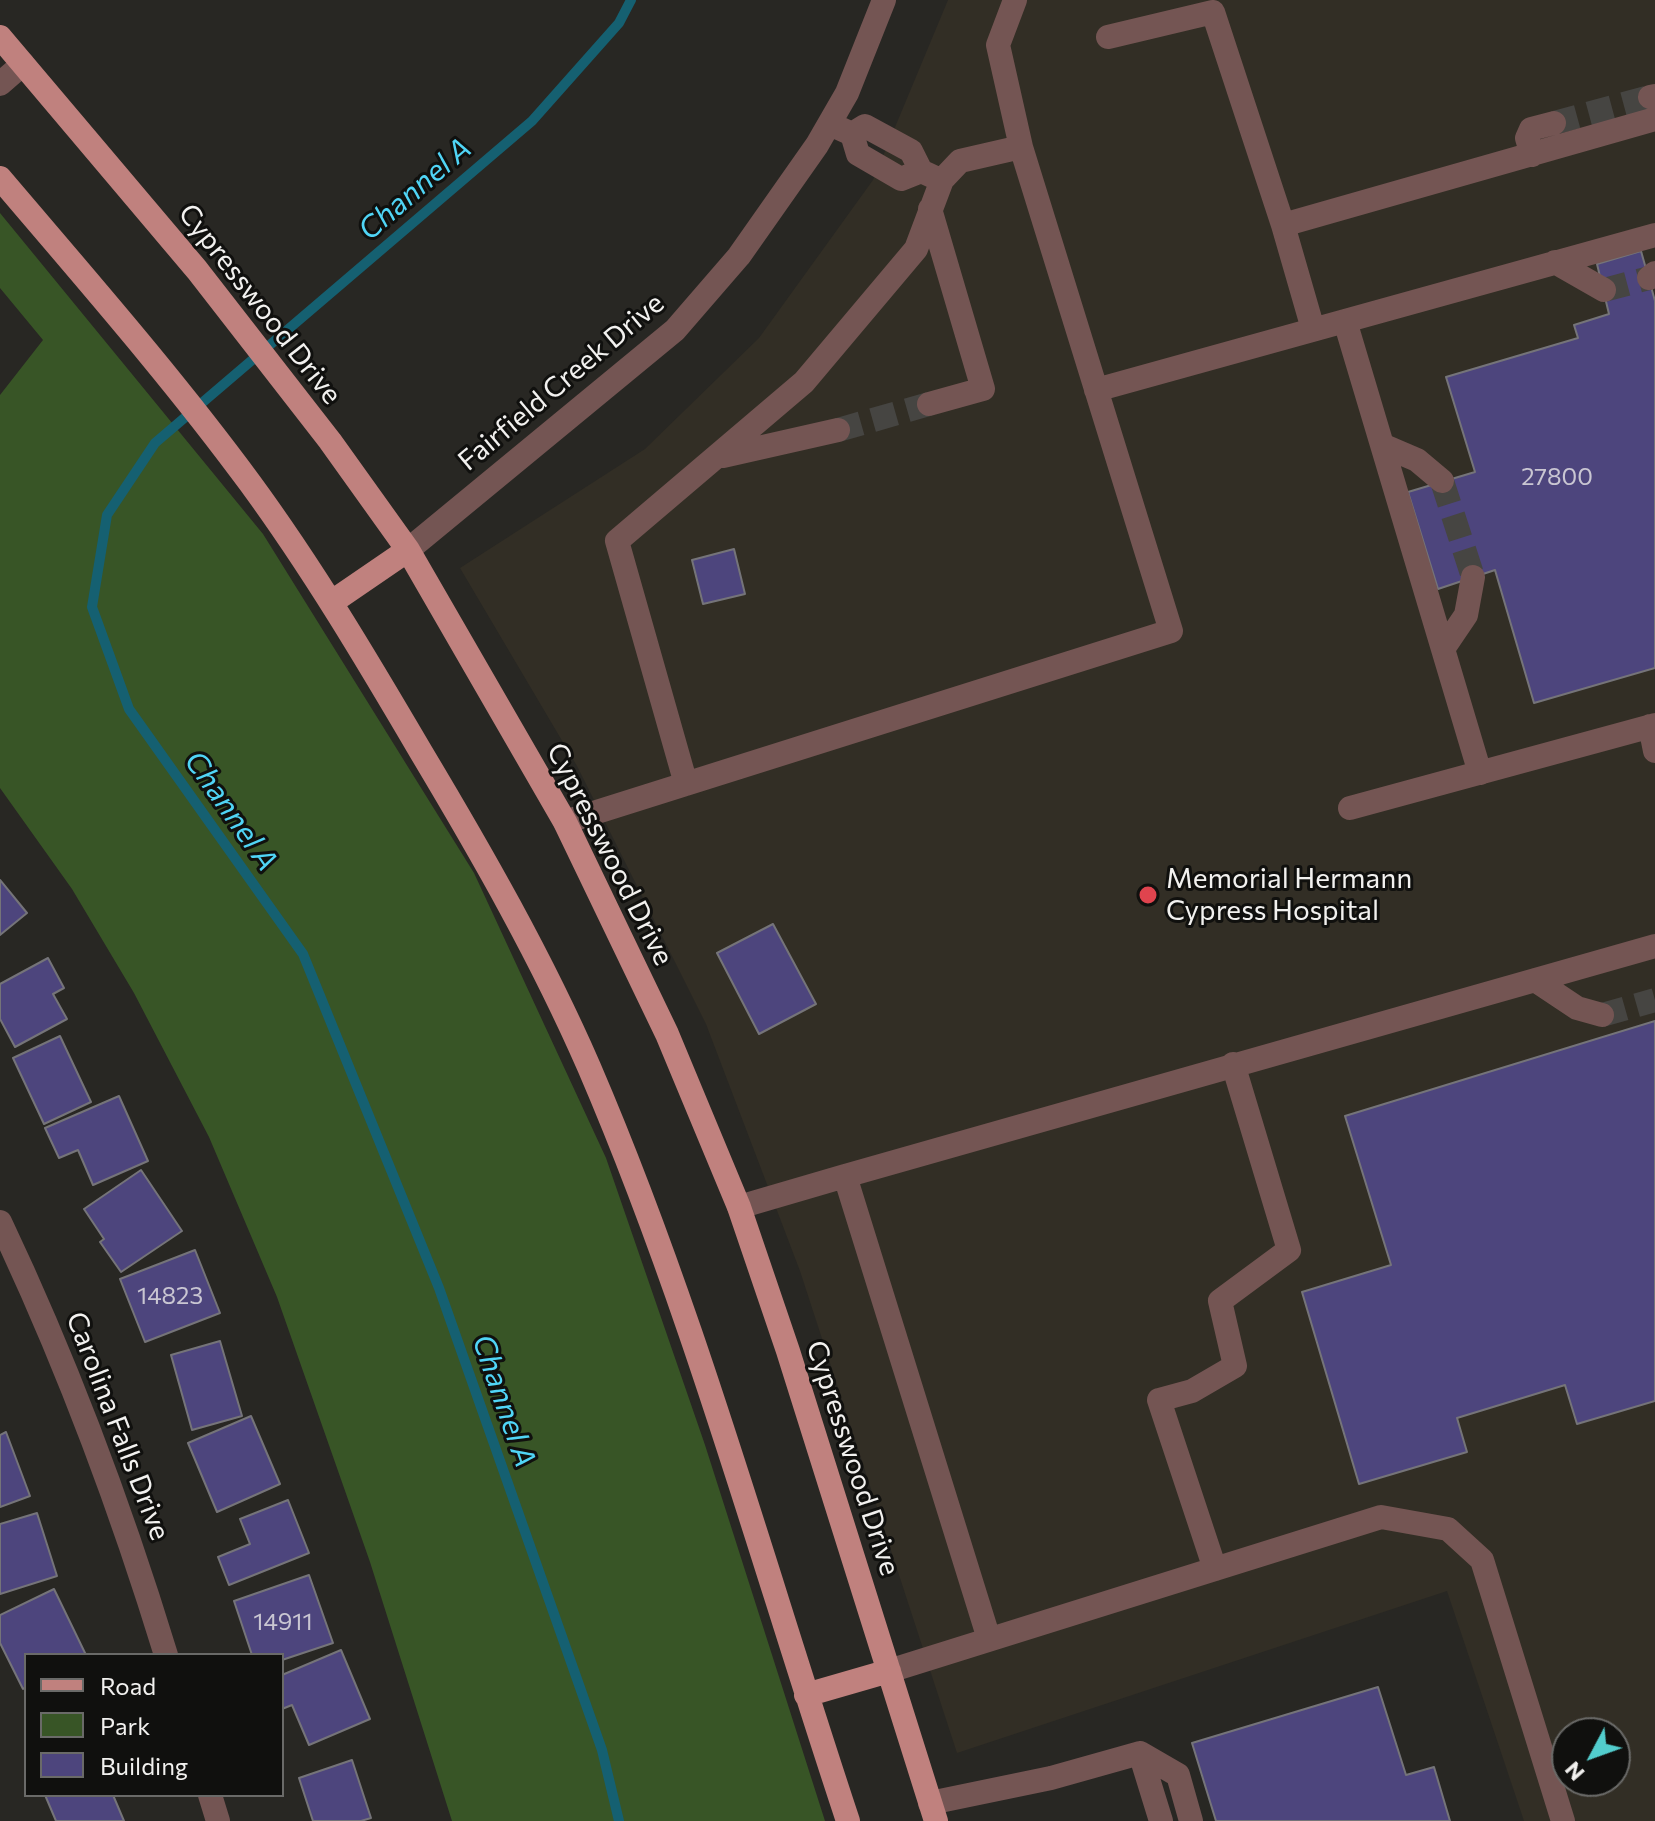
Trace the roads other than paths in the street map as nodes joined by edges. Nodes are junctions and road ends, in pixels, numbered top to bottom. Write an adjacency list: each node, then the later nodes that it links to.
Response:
1 (884, 0): 9 (street, Fairfield Creek Drive)
2 (1015, 0): 10 (street)
3 (0, 37): 5 (main road, Cypresswood Drive)
4 (1108, 37): 15 (street)
5 (23, 64): 6 (street); 27 (main road, Cypresswood Drive)
6 (0, 84)
7 (1653, 104): 11 (street)
8 (1554, 123): 11 (street)
9 (841, 129): 12 (street); 27 (street, Fairfield Creek Drive)
10 (1021, 147): 12 (street); 21 (street)
11 (1532, 155): 15 (street)
12 (931, 176): 14 (street)
13 (0, 178): 29 (main road)
14 (930, 209): 22 (street); 25 (street)
15 (1283, 225): 20 (street)
16 (1655, 235): 17 (street)
17 (1555, 262): 18 (street); 19 (street)
18 (1604, 290)
19 (1345, 321): 20 (street); 24 (street)
20 (1313, 329): 21 (street)
21 (1096, 390): 34 (street)
22 (929, 404)
23 (838, 430): 25 (street)
24 (1382, 445): 26 (street); 30 (street)
25 (718, 457): 34 (street)
26 (1442, 481)
27 (408, 550): 29 (main road); 36 (main road, Cypresswood Drive)
28 (1473, 577): 30 (street)
29 (332, 602): 48 (main road)
30 (1443, 649): 33 (street)
31 (1652, 726): 32 (street); 33 (street)
32 (1655, 751)
33 (1480, 773): 35 (street)
34 (686, 784): 36 (street)
35 (1350, 808)
36 (565, 822): 42 (main road, Cypresswood Drive)
37 (1655, 946): 38 (street)
38 (1535, 980): 39 (street); 40 (street)
39 (1602, 1015)
40 (1233, 1064): 41 (street); 44 (street)
41 (845, 1176): 42 (street); 45 (street)
42 (739, 1207): 47 (main road, Cypresswood Drive)
43 (0, 1222): 46 (street, Carolina Falls Drive)
44 (1215, 1569): 45 (street); 56 (street)
45 (989, 1639): 47 (street)
46 (165, 1653)
47 (889, 1671): 48 (main road); 51 (main road, Cypresswood Drive)
48 (806, 1695): 53 (main road)
49 (1140, 1753): 51 (street); 54 (street); 55 (street)
50 (211, 1797): 52 (street)
51 (933, 1812)
52 (218, 1821)
53 (848, 1821)
54 (1161, 1821)
55 (1191, 1821)
56 (1563, 1821)

